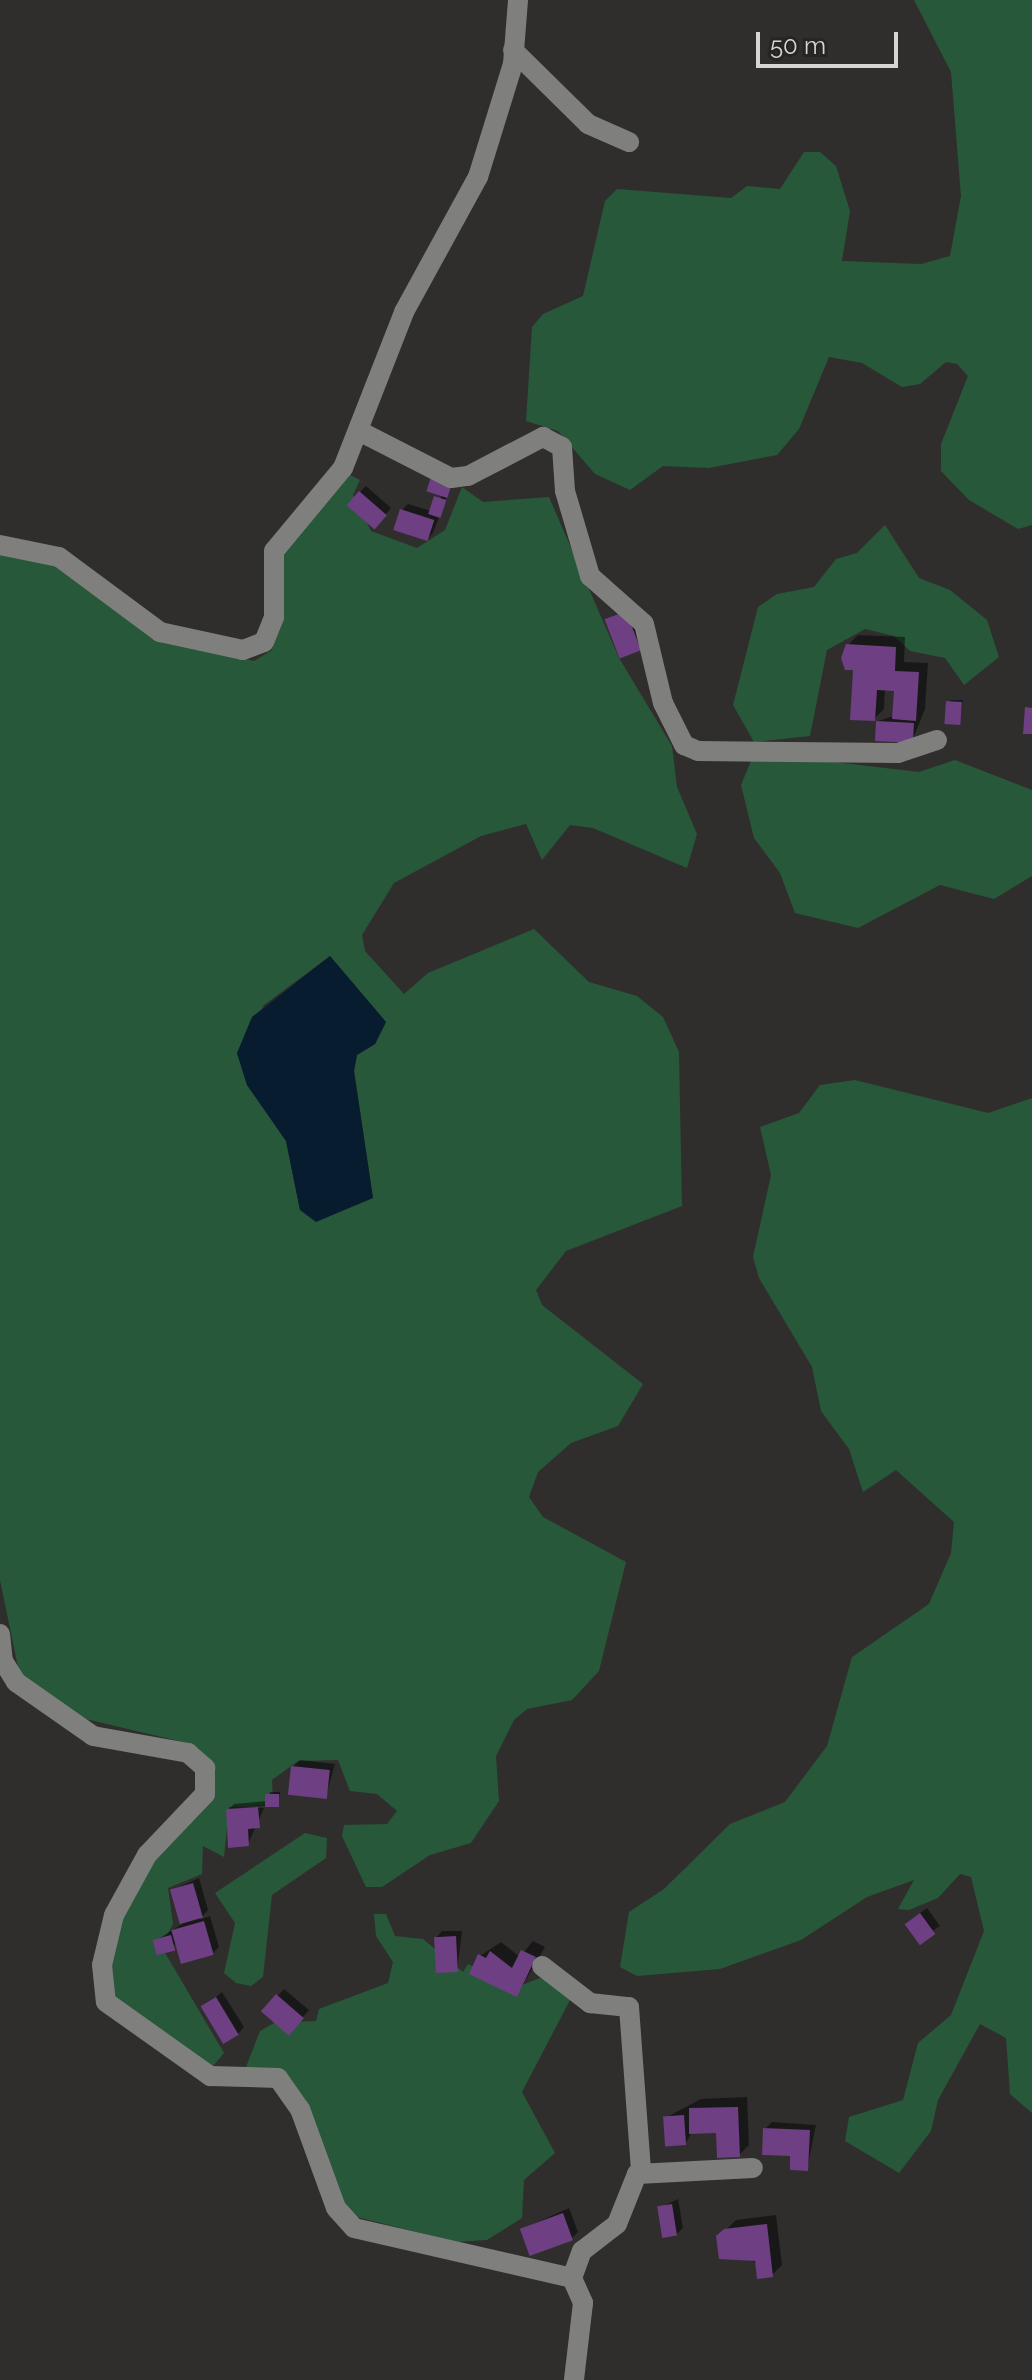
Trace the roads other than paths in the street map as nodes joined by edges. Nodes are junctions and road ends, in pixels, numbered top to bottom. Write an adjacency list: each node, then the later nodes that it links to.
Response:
1 (518, 0): 2 (street)
2 (513, 50): 3 (street); 4 (street)
3 (629, 142)
4 (361, 432): 5 (street); 6 (street)
5 (0, 545)
6 (937, 740)
7 (0, 1634): 11 (street)
8 (542, 1966): 10 (street)
9 (753, 2168): 10 (street)
10 (641, 2172): 11 (street)
11 (572, 2278): 12 (street)
12 (574, 2380)

